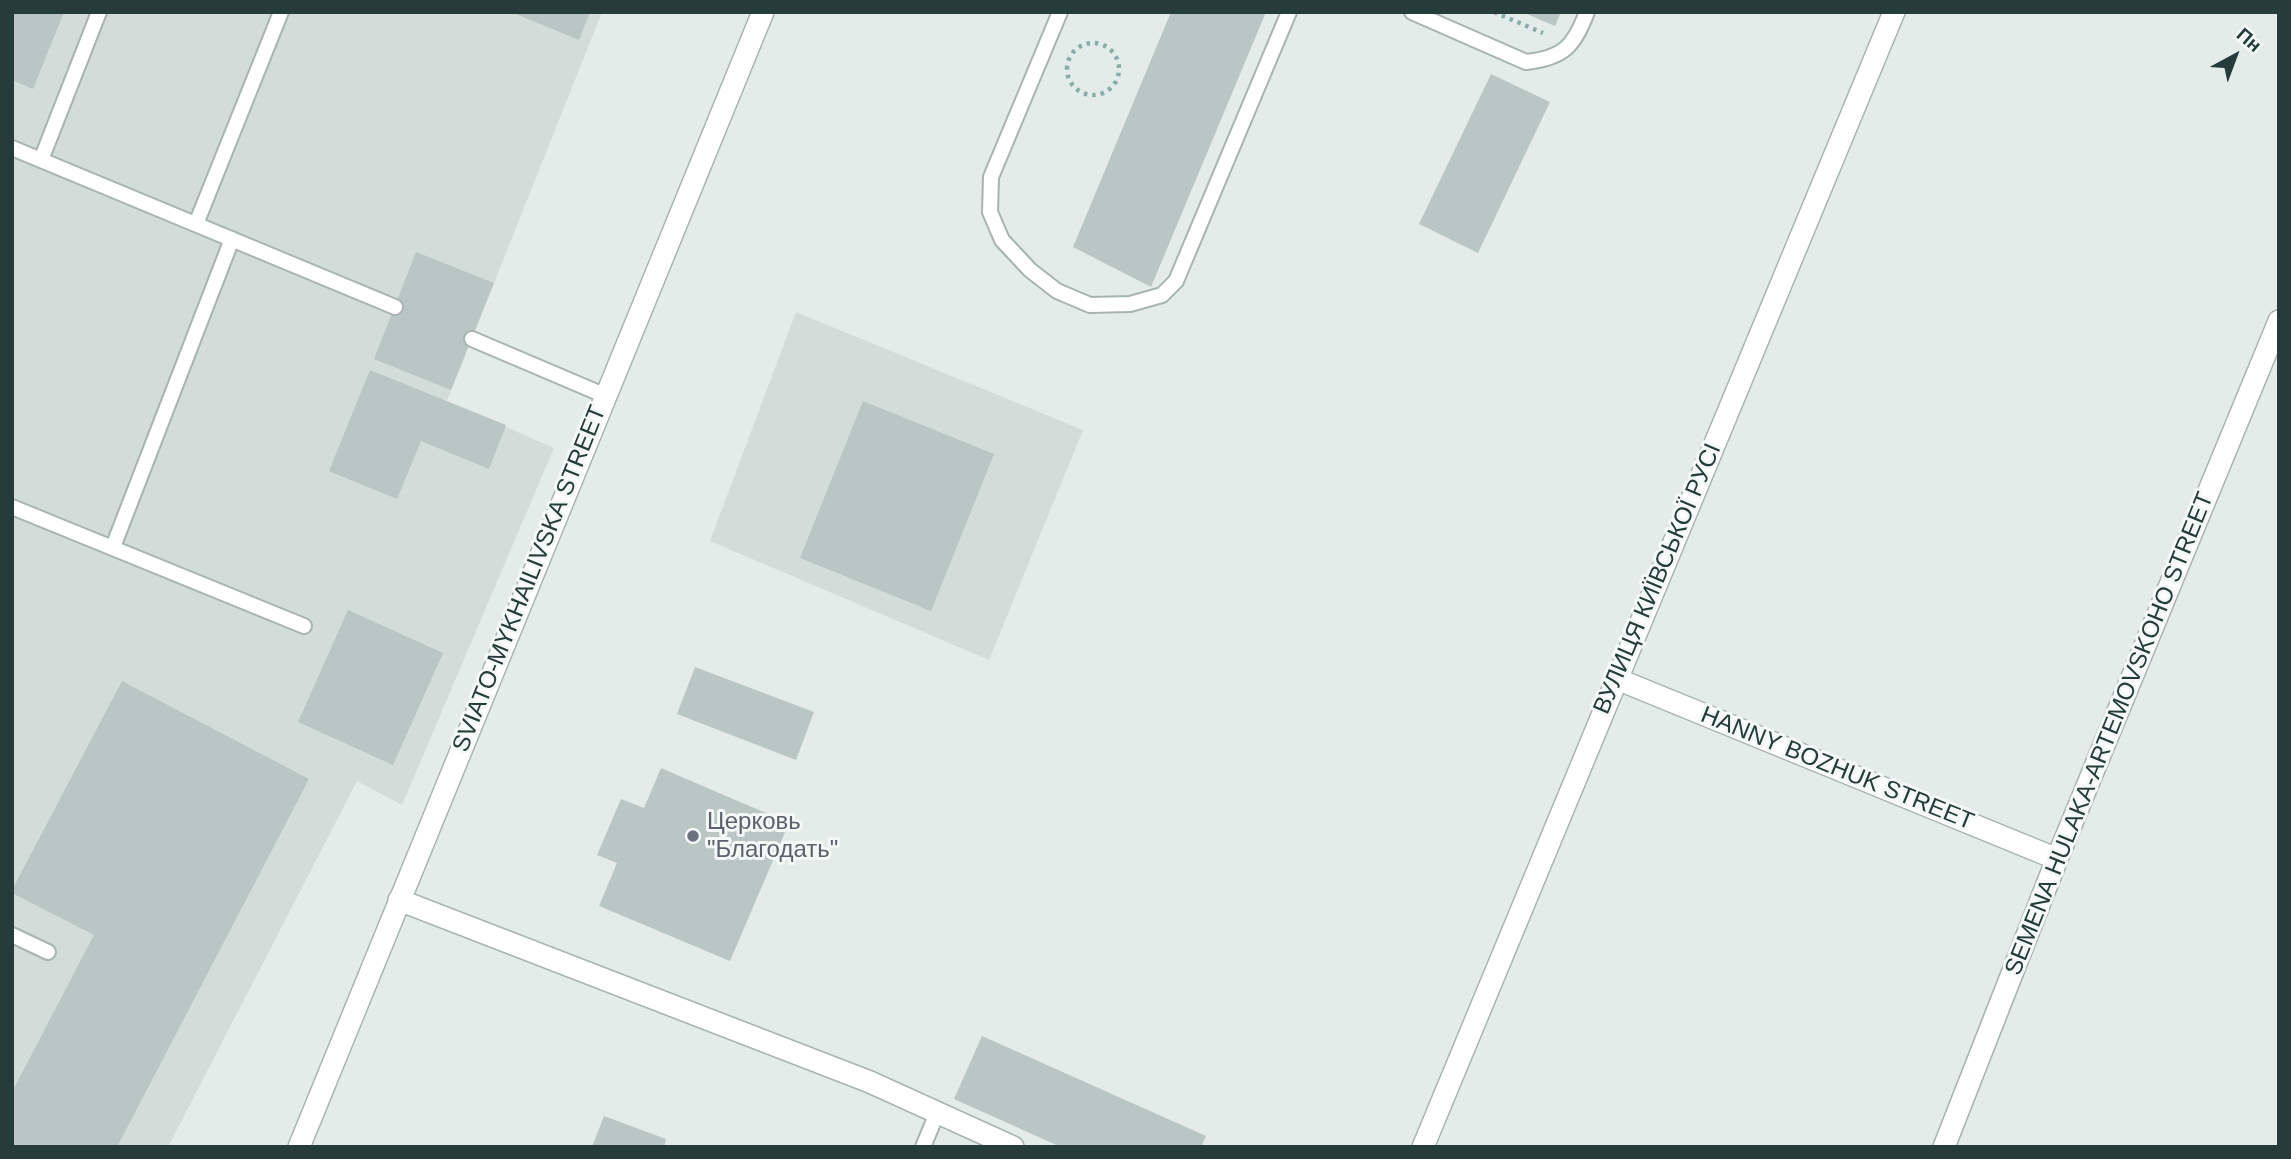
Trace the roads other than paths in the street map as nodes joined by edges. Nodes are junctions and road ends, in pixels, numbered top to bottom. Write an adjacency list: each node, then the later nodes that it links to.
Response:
1 (99, 12): 10 (lane)
2 (281, 12): 11 (lane)
3 (763, 12): 16 (street, SVIATO-MYKHAILIVSKA STREET)
4 (1060, 12): 5 (lane)
5 (1289, 12)
6 (1412, 12): 7 (lane)
7 (1587, 12)
8 (1894, 12): 20 (street, ВУЛИЦЯ КИЇВСЬКОЇ РУСІ)
9 (12, 148): 10 (lane)
10 (41, 160): 11 (lane)
11 (196, 224): 12 (lane)
12 (232, 239): 13 (lane); 18 (lane)
13 (395, 307)
14 (2279, 321): 21 (street, SEMENA HULAKA-ARTEMOVSKOHO STREET)
15 (472, 339): 16 (lane)
16 (606, 396): 22 (street, SVIATO-MYKHAILIVSKA STREET)
17 (12, 507): 18 (lane)
18 (113, 547): 19 (lane)
19 (304, 626)
20 (1617, 679): 21 (street, HANNY BOZHUK STREET); 29 (street, ВУЛИЦЯ КИЇВСЬКОЇ РУСІ)
21 (2057, 859): 30 (street, SEMENA HULAKA-ARTEMOVSKOHO STREET)
22 (399, 900): 25 (street); 26 (street, SVIATO-MYKHAILIVSKA STREET)
23 (12, 934): 24 (lane)
24 (48, 952)
25 (937, 1113): 27 (lane); 28 (street)
26 (299, 1147)
27 (923, 1147)
28 (1013, 1147)
29 (1423, 1147)
30 (1944, 1147)

